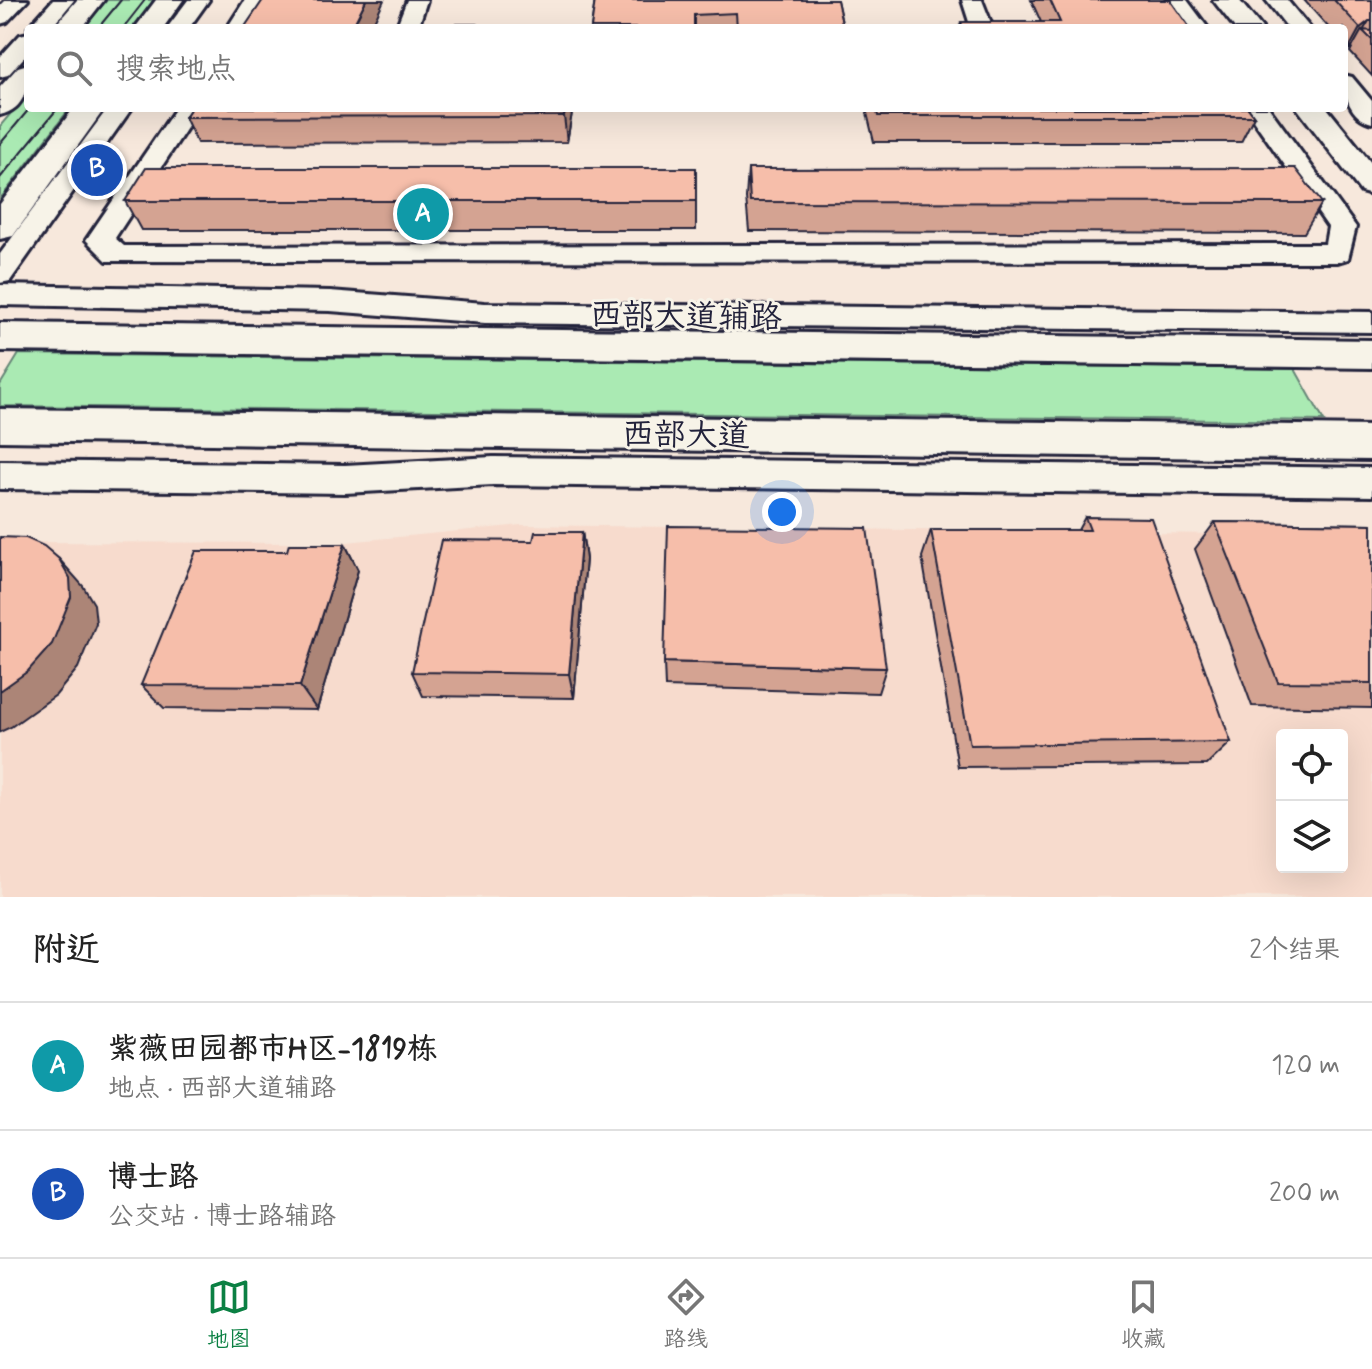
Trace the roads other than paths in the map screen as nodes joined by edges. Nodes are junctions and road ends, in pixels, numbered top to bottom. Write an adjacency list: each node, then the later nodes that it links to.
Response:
1 (18, 0): 12 (street)
2 (64, 0): 13 (street)
3 (91, 0): 14 (main road)
4 (170, 0): 15 (main road)
5 (199, 0): 16 (street)
6 (255, 0): 17 (street)
7 (417, 0): 18 (street)
8 (972, 0): 19 (street)
9 (1176, 0): 20 (street)
10 (1226, 0): 21 (street)
11 (1276, 0): 22 (street)
12 (0, 18)
13 (43, 24)
14 (70, 24)
15 (152, 24)
16 (181, 24)
17 (240, 24)
18 (408, 24)
19 (981, 24)
20 (1194, 24)
21 (1246, 24)
22 (1296, 24)
23 (24, 44): 24 (street)
24 (0, 70)
25 (24, 78): 26 (main road)
26 (0, 106)
27 (87, 112): 33 (main road)
28 (117, 112): 34 (street)
29 (185, 112): 30 (street)
30 (1260, 112)
31 (1315, 112): 32 (street)
32 (1372, 185)
33 (0, 228)
34 (0, 274)
35 (0, 295): 36 (street, 西部大道辅路)
36 (1372, 322)
37 (0, 337): 38 (main road)
38 (1372, 354)
39 (0, 425): 40 (main road, 西部大道)
40 (1372, 443)
41 (0, 475): 42 (street)
42 (1372, 482)

